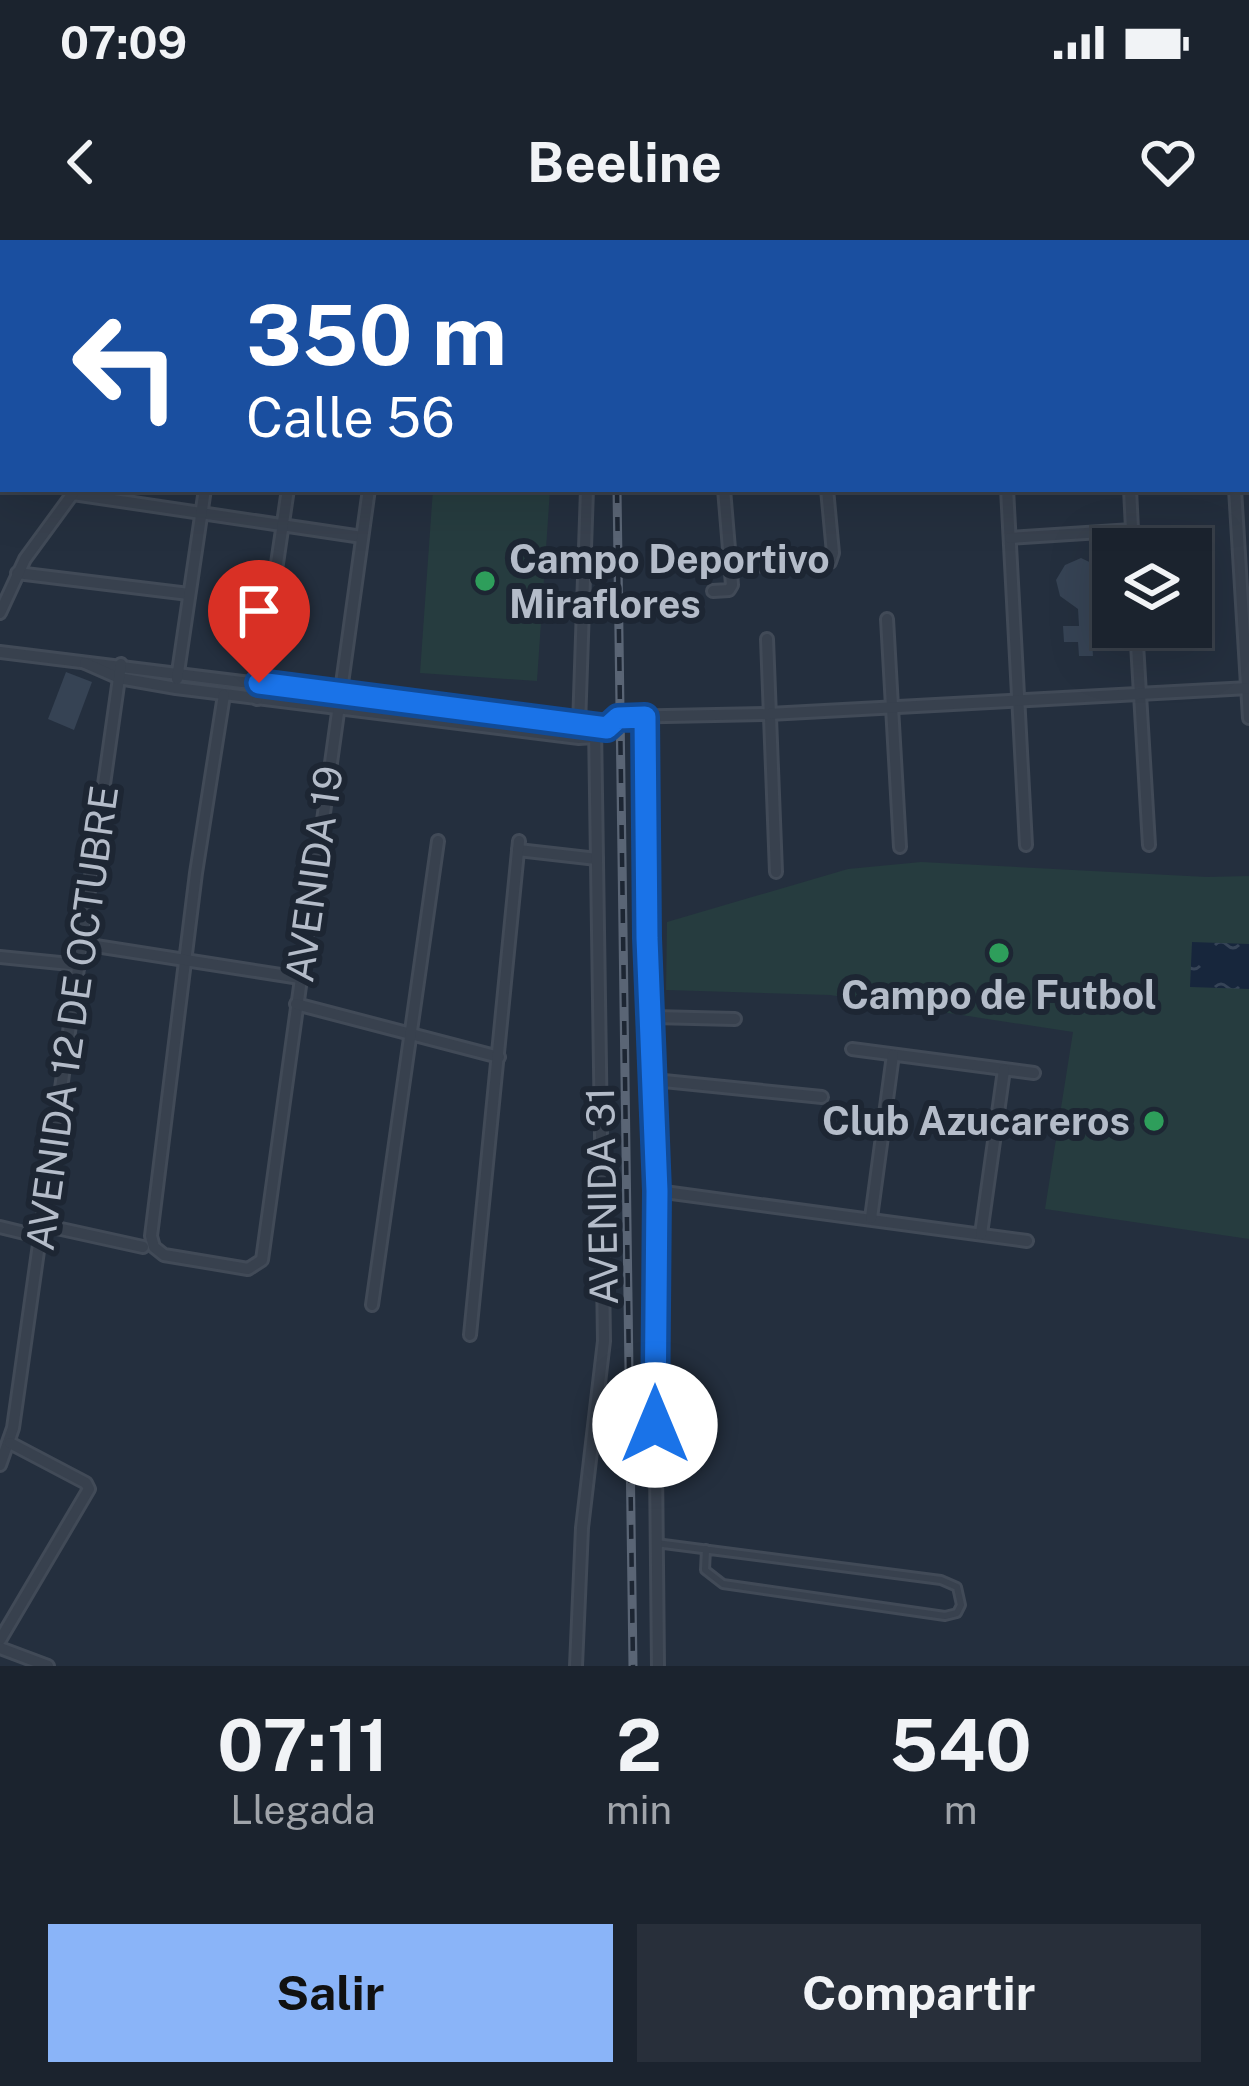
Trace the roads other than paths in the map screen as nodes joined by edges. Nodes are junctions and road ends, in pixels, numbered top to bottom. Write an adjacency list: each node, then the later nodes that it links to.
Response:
1 (74, 492): 11 (street); 18 (street)
2 (205, 492): 11 (street)
3 (288, 492): 12 (street)
4 (369, 492): 15 (street, AVENIDA 19)
5 (587, 492): 41 (street)
6 (724, 492): 17 (street)
7 (827, 492): 17 (street)
8 (1007, 492): 16 (street)
9 (1130, 492): 13 (street)
10 (1235, 492): 30 (street)
11 (201, 516): 12 (street); 20 (street)
12 (283, 525): 15 (street); 28 (street)
13 (1132, 528)
14 (1092, 533): 16 (street)
15 (362, 536): 31 (street, AVENIDA 19)
16 (1010, 538): 35 (street)
17 (728, 567): 19 (street)
18 (17, 573): 20 (street); 21 (street)
19 (713, 591)
20 (190, 594): 27 (street)
21 (0, 613)
22 (887, 619): 36 (street)
23 (767, 639): 38 (street)
24 (1137, 648): 33 (street)
25 (0, 652): 26 (street)
26 (120, 671): 27 (street); 29 (street); 50 (street, AVENIDA 12 DE OCTUBRE)
27 (178, 674): 28 (street); 29 (street)
28 (259, 683): 31 (street); 34 (street)
29 (176, 688): 32 (street)
30 (1248, 688): 33 (street); 40 (street)
31 (338, 694): 37 (street, AVENIDA 19); 41 (street)
32 (224, 695): 34 (street); 52 (street)
33 (1139, 695): 35 (street); 46 (street)
34 (257, 699): 37 (street)
35 (1016, 701): 36 (street); 45 (street)
36 (891, 706): 38 (street); 47 (street)
37 (336, 709): 43 (street); 54 (street, AVENIDA 19)
38 (769, 714): 39 (street); 49 (street)
39 (645, 717): 42 (street); 56 (street)
40 (1249, 718)
41 (580, 723): 42 (street); 43 (street)
42 (599, 730): 43 (street); 48 (street, AVENIDA 31)
43 (579, 738)
44 (438, 841): 58 (street)
45 (1026, 845)
46 (1149, 845)
47 (900, 847)
48 (597, 860): 61 (street); 81 (street, AVENIDA 31)
49 (776, 872)
50 (83, 944): 52 (street); 53 (street, AVENIDA 12 DE OCTUBRE)
51 (0, 957): 53 (street)
52 (185, 959): 54 (street); 72 (street)
53 (80, 965): 69 (street, AVENIDA 12 DE OCTUBRE)
54 (299, 978): 55 (street, AVENIDA 19)
55 (296, 1004): 58 (street); 72 (street, AVENIDA 19)
56 (652, 1017): 57 (street); 64 (street)
57 (735, 1019)
58 (408, 1034): 61 (street); 73 (street)
59 (852, 1049): 60 (street)
60 (893, 1055): 62 (street); 67 (street)
61 (500, 1057): 74 (street)
62 (1004, 1070): 63 (street); 70 (street)
63 (1034, 1073)
64 (654, 1080): 65 (street); 66 (street)
65 (822, 1097)
66 (657, 1191): 67 (street); 77 (street)
67 (872, 1218): 70 (street)
68 (0, 1227): 69 (street)
69 (42, 1231): 72 (street); 75 (street, AVENIDA 12 DE OCTUBRE)
70 (981, 1234): 71 (street)
71 (1028, 1241)
72 (147, 1242)
73 (371, 1305)
74 (470, 1335)
75 (10, 1443): 76 (street, AVENIDA 12 DE OCTUBRE); 79 (street)
76 (0, 1465)
77 (656, 1543): 78 (lane); 82 (street)
78 (706, 1549): 78 (lane)
79 (0, 1644): 80 (street)
80 (48, 1666)
81 (576, 1666)
82 (658, 1666)

